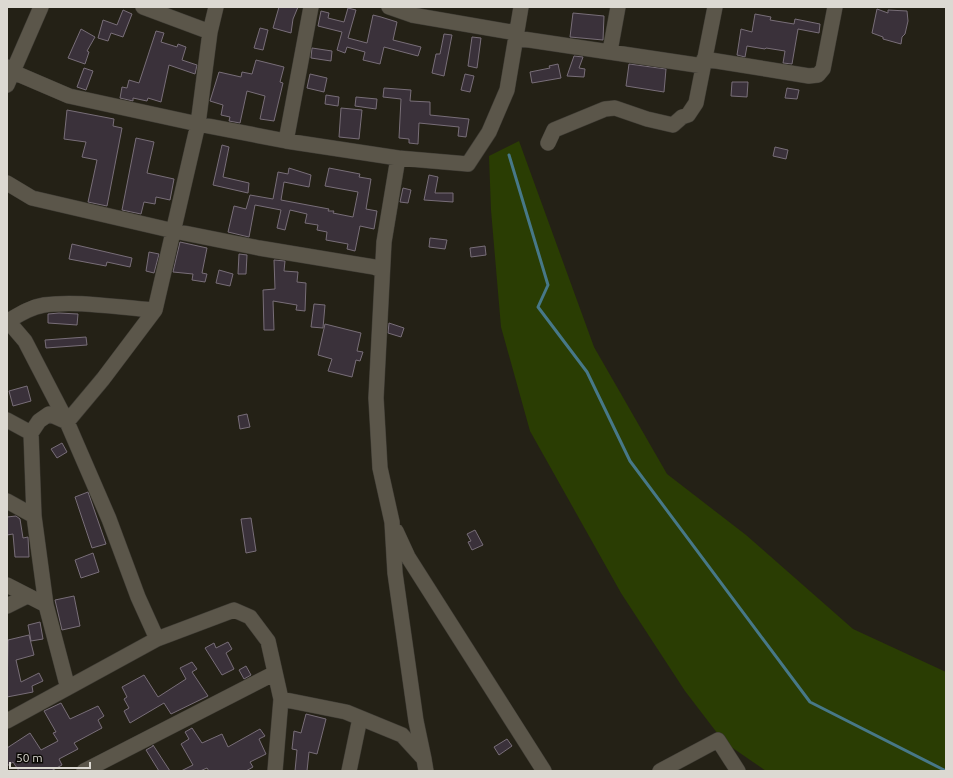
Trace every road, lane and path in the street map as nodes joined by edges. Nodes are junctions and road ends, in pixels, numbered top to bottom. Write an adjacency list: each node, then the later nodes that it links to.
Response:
1 (41, 7): 14 (street)
2 (143, 7): 10 (street)
3 (216, 7): 10 (street)
4 (311, 7): 16 (street)
5 (389, 7): 11 (street)
6 (521, 7): 11 (street)
7 (618, 7): 12 (street)
8 (715, 7): 13 (street)
9 (836, 7): 13 (street)
10 (210, 32): 15 (street)
11 (517, 36): 12 (street); 18 (street)
12 (610, 51): 13 (street)
13 (703, 62): 17 (street)
14 (9, 75): 15 (street)
15 (198, 124): 16 (street); 20 (street)
16 (286, 141): 18 (street)
17 (548, 143)
18 (398, 158): 21 (street)
19 (7, 183): 20 (street)
20 (174, 231): 21 (street); 22 (street)
21 (381, 270): 29 (street)
22 (154, 310): 23 (street); 25 (street)
23 (8, 321): 25 (street)
24 (7, 420): 26 (street)
25 (67, 422): 26 (street); 34 (street)
26 (31, 433): 28 (street)
27 (7, 502): 28 (street)
28 (34, 516): 32 (street)
29 (392, 522): 40 (street); 44 (street)
30 (7, 585): 31 (street)
31 (27, 596): 32 (street); 33 (street)
32 (46, 605): 36 (street)
33 (7, 606)
34 (157, 639): 35 (street); 36 (street)
35 (275, 672): 37 (street); 41 (street)
36 (69, 686): 39 (street)
37 (281, 699): 38 (street); 42 (street)
38 (360, 718): 40 (street); 43 (street)
39 (7, 721)
40 (425, 765)
41 (84, 771)
42 (275, 771)
43 (349, 771)
44 (544, 771)
45 (660, 771): 46 (street)
46 (738, 771)

